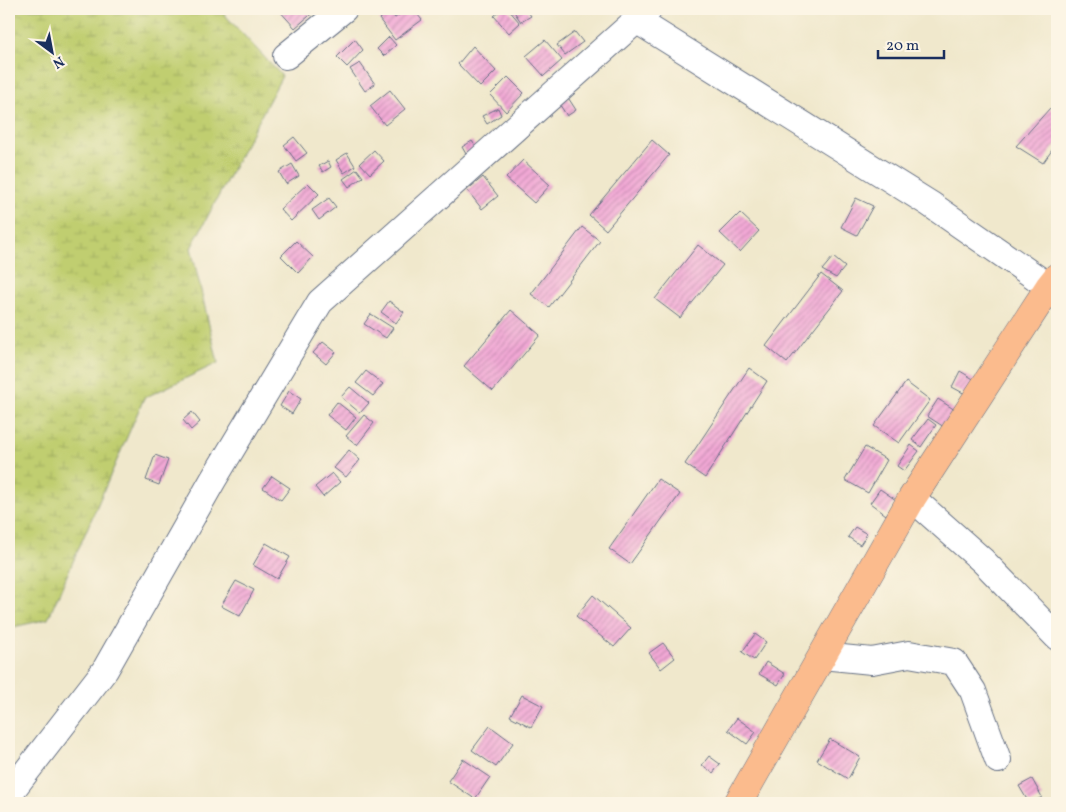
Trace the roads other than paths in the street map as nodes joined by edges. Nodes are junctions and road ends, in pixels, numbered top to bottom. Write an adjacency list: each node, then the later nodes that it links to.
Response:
1 (344, 9): 3 (street)
2 (643, 14): 4 (street); 9 (street)
3 (286, 56)
4 (1054, 285): 5 (highway)
5 (912, 498): 6 (street); 7 (highway)
6 (1057, 637)
7 (822, 656): 8 (street); 10 (highway)
8 (998, 760)
9 (9, 794)
10 (738, 803)

